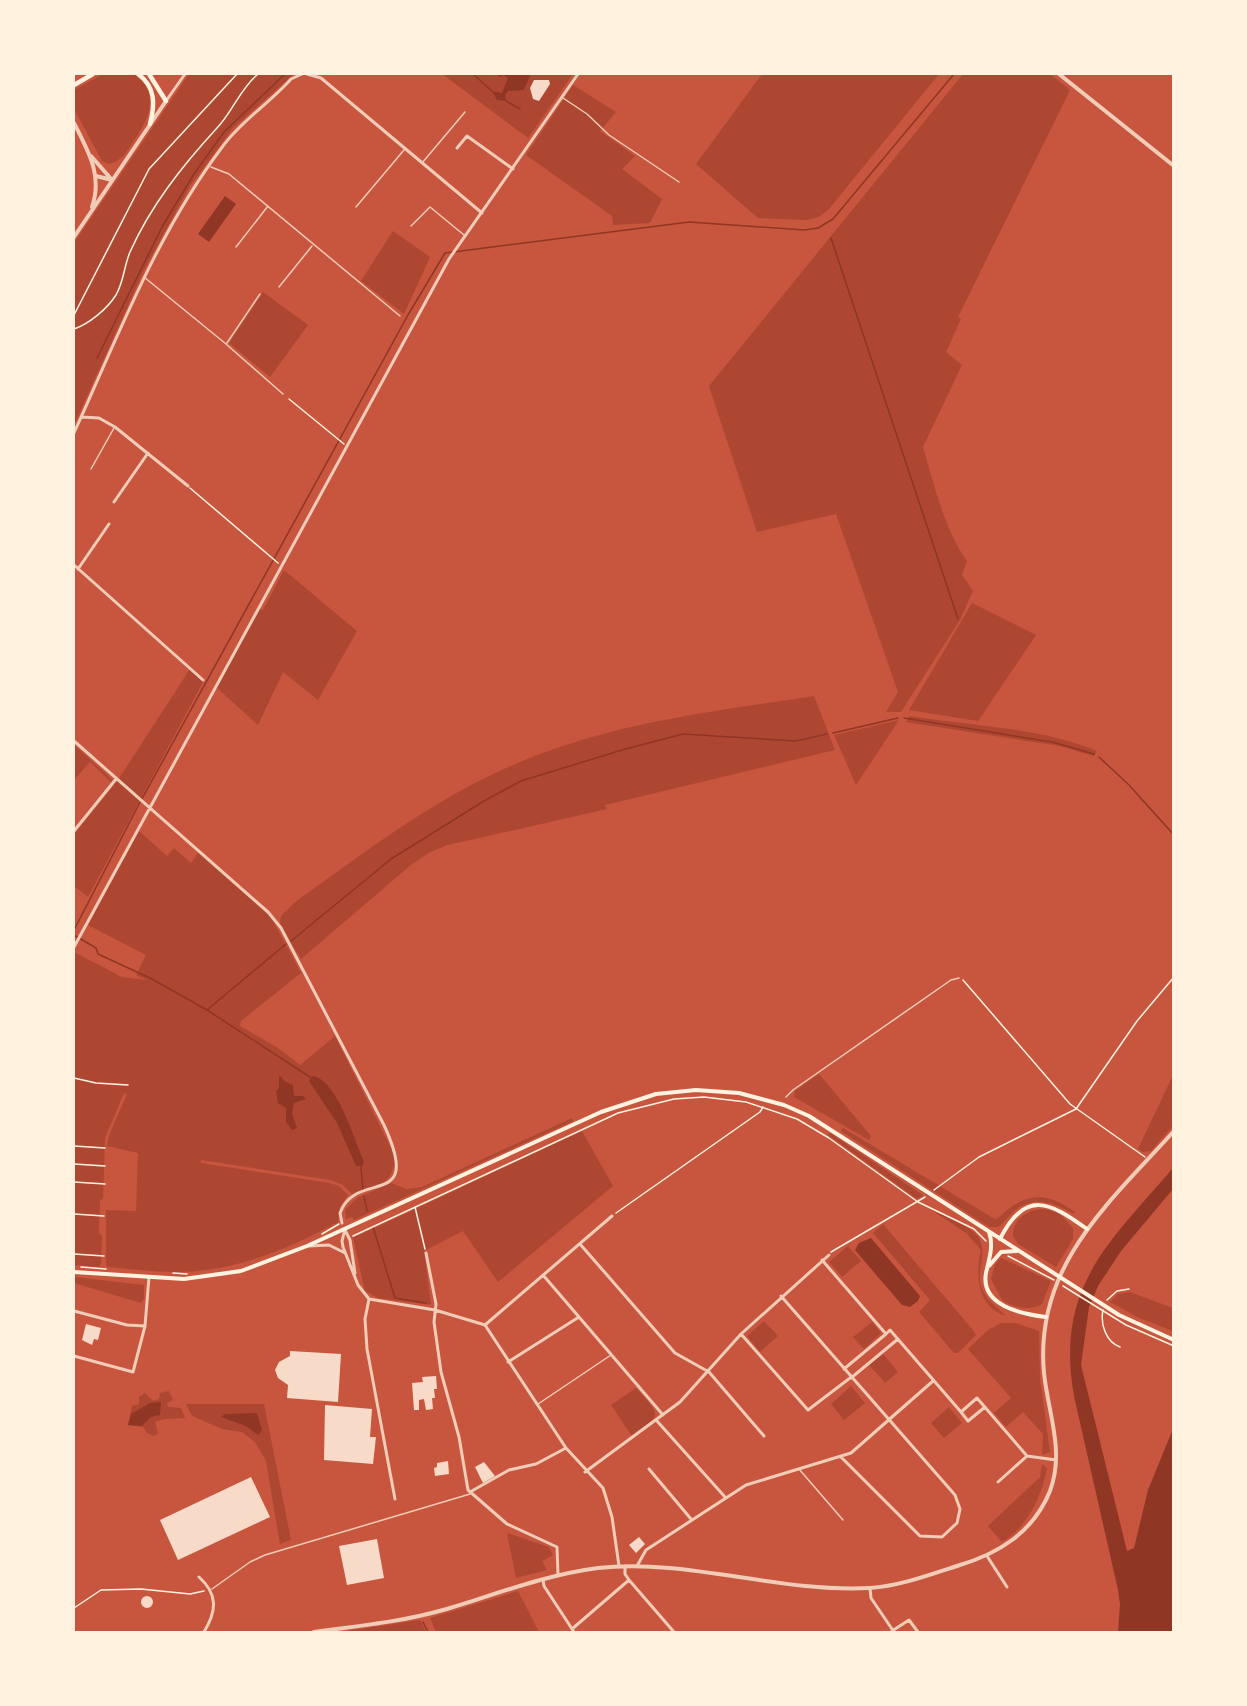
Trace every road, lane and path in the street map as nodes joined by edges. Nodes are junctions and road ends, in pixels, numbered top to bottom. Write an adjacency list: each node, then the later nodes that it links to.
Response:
1 (93, 74): 11 (main road)
2 (138, 74): 13 (main road)
3 (149, 74): 14 (main road)
4 (185, 74): 14 (street)
5 (237, 74): 40 (path)
6 (258, 74): 42 (path)
7 (302, 74): 22 (street)
8 (308, 74): 19 (street)
9 (579, 74): 12 (street)
10 (1059, 74): 23 (street)
11 (74, 85)
12 (562, 97): 24 (street); 27 (lane)
13 (154, 98): 14 (main road); 17 (main road)
14 (166, 101): 17 (street)
15 (465, 112): 21 (lane)
16 (74, 123): 20 (street)
17 (150, 124): 26 (street)
18 (457, 148): 24 (street)
19 (404, 149): 21 (street); 29 (lane)
20 (90, 154): 25 (street); 26 (street)
21 (421, 163): 31 (street)
22 (208, 166): 28 (lane); 37 (street)
23 (1173, 166)
24 (513, 169): 31 (street)
25 (96, 175): 26 (street); 30 (street)
26 (112, 180): 30 (street)
27 (679, 182)
28 (268, 206): 35 (lane); 36 (lane)
29 (356, 207)
30 (89, 213): 34 (street)
31 (482, 213): 33 (street)
32 (411, 226): 33 (lane)
33 (465, 236): 61 (street)
34 (74, 237)
35 (313, 245): 38 (lane); 41 (lane)
36 (236, 247)
37 (143, 277): 43 (lane); 46 (street)
38 (279, 287)
39 (260, 294): 43 (lane)
40 (74, 315)
41 (400, 316)
42 (74, 329)
43 (226, 344): 44 (lane)
44 (283, 394)
45 (289, 399): 49 (path)
46 (81, 417): 47 (street); 48 (street)
47 (115, 427): 50 (street); 51 (lane)
48 (74, 433)
49 (343, 444)
50 (148, 453): 52 (street); 53 (street)
51 (91, 469)
52 (188, 486): 55 (path)
53 (114, 502)
54 (109, 525): 57 (street)
55 (278, 563)
56 (74, 565): 57 (street)
57 (78, 569): 58 (street)
58 (203, 680)
59 (74, 741): 60 (street)
60 (116, 779): 61 (street); 62 (street)
61 (149, 807): 63 (street); 84 (street)
62 (74, 831)
63 (74, 947)
64 (1173, 977): 70 (path)
65 (959, 978): 68 (lane); 70 (path)
66 (74, 1078): 67 (path)
67 (128, 1085)
68 (786, 1097)
69 (763, 1106): 79 (path); 80 (path); 83 (path)
70 (1076, 1109): 74 (path); 79 (path)
71 (1173, 1131): 74 (street)
72 (74, 1146): 73 (path)
73 (105, 1148)
74 (1148, 1159): 86 (street)
75 (74, 1164): 76 (path)
76 (105, 1166)
77 (74, 1182): 78 (path)
78 (105, 1184)
79 (918, 1202): 93 (path); 99 (path)
80 (415, 1206): 89 (path); 97 (path)
81 (74, 1214): 82 (path)
82 (104, 1216)
83 (612, 1216): 91 (street)
84 (342, 1223): 85 (lane); 88 (path)
85 (345, 1229): 87 (main road); 89 (street); 92 (main road); 96 (street)
86 (1087, 1229): 90 (main road); 119 (street)
87 (988, 1231): 90 (main road); 93 (main road)
88 (317, 1236)
89 (349, 1238): 110 (street)
90 (1000, 1239): 94 (main road)
91 (580, 1244): 108 (street); 133 (street)
92 (307, 1246): 96 (street); 109 (main road)
93 (992, 1246): 102 (main road)
94 (1018, 1251): 95 (main road); 117 (main road)
95 (1001, 1252): 102 (main road); 117 (path)
96 (345, 1253): 110 (street)
97 (426, 1253): 115 (street)
98 (74, 1254): 100 (path)
99 (829, 1255): 101 (street)
100 (104, 1256)
101 (822, 1260): 112 (street); 124 (street)
102 (988, 1266): 119 (main road)
103 (77, 1267): 104 (path)
104 (112, 1270)
105 (74, 1272): 109 (main road)
106 (167, 1273): 107 (path)
107 (195, 1274)
108 (543, 1275): 118 (street); 121 (street)
109 (149, 1277): 122 (street)
110 (356, 1280): 114 (street)
111 (1129, 1289): 113 (path)
112 (781, 1296): 123 (street); 132 (street)
113 (1110, 1296)
114 (369, 1299): 115 (street); 153 (street)
115 (435, 1310): 121 (street); 151 (street)
116 (74, 1311): 122 (street)
117 (1107, 1311): 126 (main road); 127 (path)
118 (579, 1317): 129 (street); 131 (street)
119 (1046, 1317): 146 (street)
120 (1102, 1321): 128 (path)
121 (485, 1325): 131 (street)
122 (145, 1326): 130 (street)
123 (741, 1334): 133 (street); 134 (street)
124 (886, 1334): 125 (street); 132 (street)
125 (898, 1339): 134 (street); 135 (street)
126 (1173, 1340)
127 (1173, 1346)
128 (1120, 1347)
129 (612, 1355): 136 (lane); 139 (street)
130 (74, 1356)
131 (507, 1362): 136 (street)
132 (844, 1369): 134 (street)
133 (709, 1372): 139 (street); 142 (street)
134 (851, 1378): 141 (street)
135 (933, 1381): 138 (street); 141 (street)
136 (536, 1405): 143 (street)
137 (985, 1407): 138 (street); 138 (street); 144 (street)
138 (961, 1412)
139 (663, 1416): 140 (street)
140 (657, 1421): 149 (street); 152 (street)
141 (889, 1421): 145 (street); 145 (street)
142 (764, 1436)
143 (566, 1448): 149 (street); 151 (street)
144 (1027, 1456): 146 (street); 150 (street)
145 (841, 1457): 147 (street)
146 (1056, 1460): 156 (street)
147 (799, 1468): 152 (street); 155 (lane)
148 (649, 1469): 154 (street)
149 (585, 1472): 157 (street)
150 (998, 1482)
151 (470, 1493): 160 (street); 166 (lane)
152 (725, 1497): 154 (street)
153 (395, 1499)
154 (691, 1519): 159 (street)
155 (843, 1520)
156 (987, 1556): 164 (street); 165 (street)
157 (619, 1566): 158 (street); 160 (street)
158 (625, 1566): 159 (street); 163 (street)
159 (637, 1566): 165 (street)
160 (558, 1575): 162 (street)
161 (199, 1577): 166 (street)
162 (543, 1579): 168 (street); 170 (street)
163 (629, 1580): 168 (street); 171 (street)
164 (1007, 1587)
165 (870, 1588): 172 (street)
166 (211, 1589): 167 (path); 169 (street)
167 (74, 1608)
168 (573, 1631)
169 (204, 1632)
170 (314, 1632)
171 (674, 1632)
172 (893, 1632): 173 (street)
173 (918, 1632)

